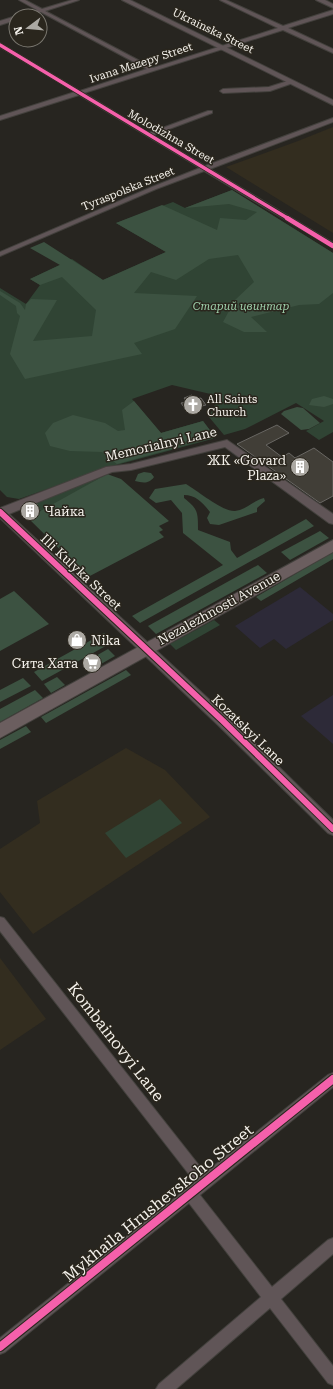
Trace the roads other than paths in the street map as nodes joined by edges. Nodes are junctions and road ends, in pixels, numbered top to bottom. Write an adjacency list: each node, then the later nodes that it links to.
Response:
1 (21, 0): 7 (street)
2 (76, 0): 8 (street)
3 (125, 0): 13 (street, Ukrainska Street)
4 (222, 0): 11 (street)
5 (319, 0): 6 (street)
6 (333, 6)
7 (37, 8)
8 (48, 8)
9 (333, 12): 11 (street, Ivana Mazepy Street)
10 (48, 14): 15 (street)
11 (283, 28): 13 (street, Ivana Mazepy Street); 14 (street)
12 (0, 45): 18 (street, Molodizhna Street)
13 (221, 48): 15 (street, Ivana Mazepy Street); 16 (street, Ukrainska Street)
14 (333, 51)
15 (153, 70): 18 (street, Ivana Mazepy Street)
16 (291, 82): 17 (street); 19 (street, Ukrainska Street)
17 (223, 91)
18 (79, 94): 21 (street, Ivana Mazepy Street); 23 (street, Molodizhna Street)
19 (333, 103)
20 (210, 112): 23 (street, Molodizhna Street)
21 (0, 118)
22 (333, 120): 24 (street, Tyraspolska Street)
23 (148, 135): 24 (street, Molodizhna Street)
24 (205, 168): 25 (street, Molodizhna Street); 26 (street, Tyraspolska Street)
25 (333, 246)
26 (0, 254)
27 (1, 513): 28 (street, Memorialnyi Lane); 30 (street, Illi Kulyka Street)
28 (333, 520)
29 (333, 544): 30 (main road, Nezalezhnosti Avenue)
30 (146, 648): 31 (main road, Nezalezhnosti Avenue); 32 (street, Kozatskyi Lane)
31 (0, 731)
32 (333, 829)
33 (0, 922): 35 (street, Kombainovyi Lane)
34 (333, 1079): 35 (street, Mykhaila Hrushevskoho Street)
35 (204, 1183): 36 (street, Mykhaila Hrushevskoho Street)
36 (191, 1194): 38 (street); 39 (street, Mykhaila Hrushevskoho Street)
37 (333, 1245): 38 (street)
38 (272, 1298): 40 (street); 41 (street)
39 (0, 1347)
40 (333, 1378)
41 (164, 1389)

